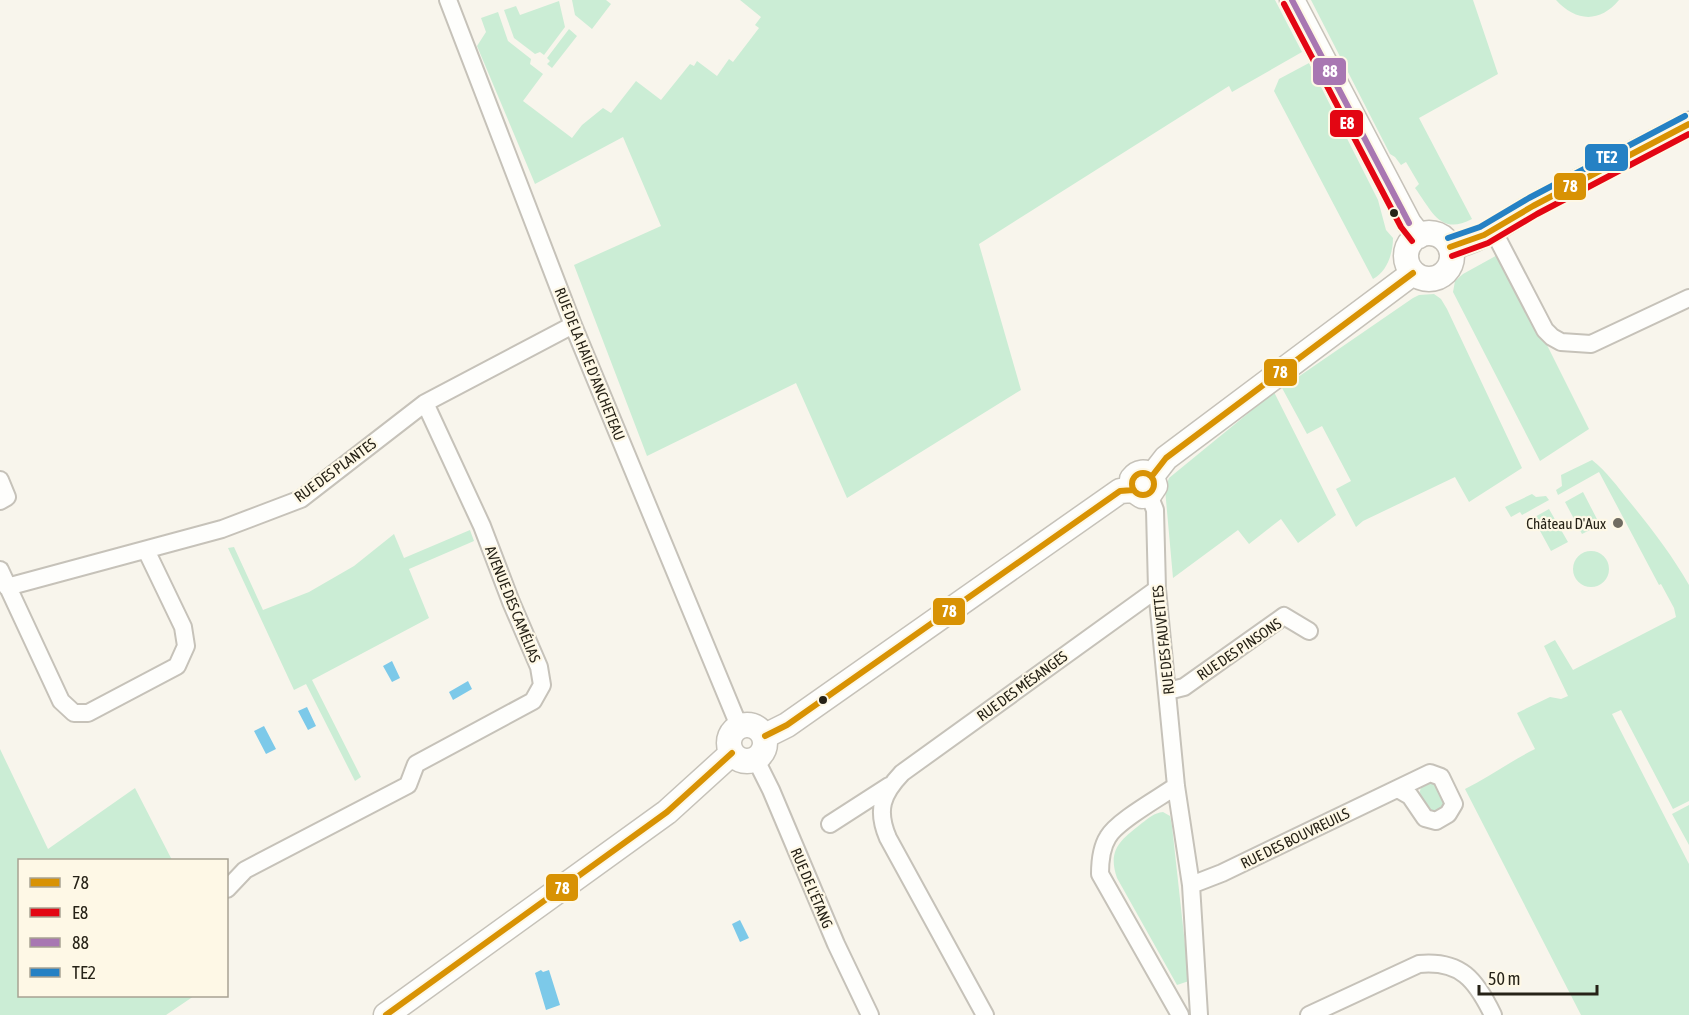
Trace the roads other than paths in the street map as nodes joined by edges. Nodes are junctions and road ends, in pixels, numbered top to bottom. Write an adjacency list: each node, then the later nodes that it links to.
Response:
1 (448, 0): 9 (street, RUE DE LA HAIE D'ANCHETEAU)
2 (1292, 0): 5 (street)
3 (1689, 124): 4 (street)
4 (1494, 231): 6 (street); 8 (street)
5 (1419, 236): 6 (street); 7 (street)
6 (1450, 247): 7 (street)
7 (1413, 273): 12 (street)
8 (1689, 298)
9 (573, 325): 10 (street, RUE DES PLANTES); 20 (street, RUE DE LA HAIE D'ANCHETEAU)
10 (425, 403): 14 (street, RUE DES PLANTES); 29 (street, AVENUE DES CAMÉLIAS)
11 (0, 480): 13 (street)
12 (1145, 487): 17 (street, RUE DES FAUVETTES); 21 (street)
13 (0, 501)
14 (146, 550): 16 (street, RUE DES PLANTES); 16 (street)
15 (0, 570): 16 (street)
16 (7, 586)
17 (1157, 589): 19 (street, RUE DES FAUVETTES); 24 (street, RUE DES MÉSANGES)
18 (1309, 630): 19 (street, RUE DES PINSONS)
19 (1168, 691): 25 (street, RUE DES FAUVETTES)
20 (739, 726): 21 (street); 22 (street)
21 (765, 736): 23 (street)
22 (732, 753): 23 (street); 30 (street)
23 (756, 760): 31 (street, RUE DE L'ÉTANG)
24 (890, 786): 27 (street, RUE DES MÉSANGES); 32 (street)
25 (1176, 786): 28 (street, RUE DES FAUVETTES); 33 (street)
26 (1398, 789): 28 (street, RUE DES BOUVREUILS)
27 (830, 824)
28 (1191, 885): 34 (street, RUE DES FAUVETTES)
29 (228, 888)
30 (386, 1015)
31 (870, 1015)
32 (985, 1015)
33 (1180, 1015)
34 (1199, 1015)
35 (1309, 1015): 36 (street)
36 (1493, 1015)

